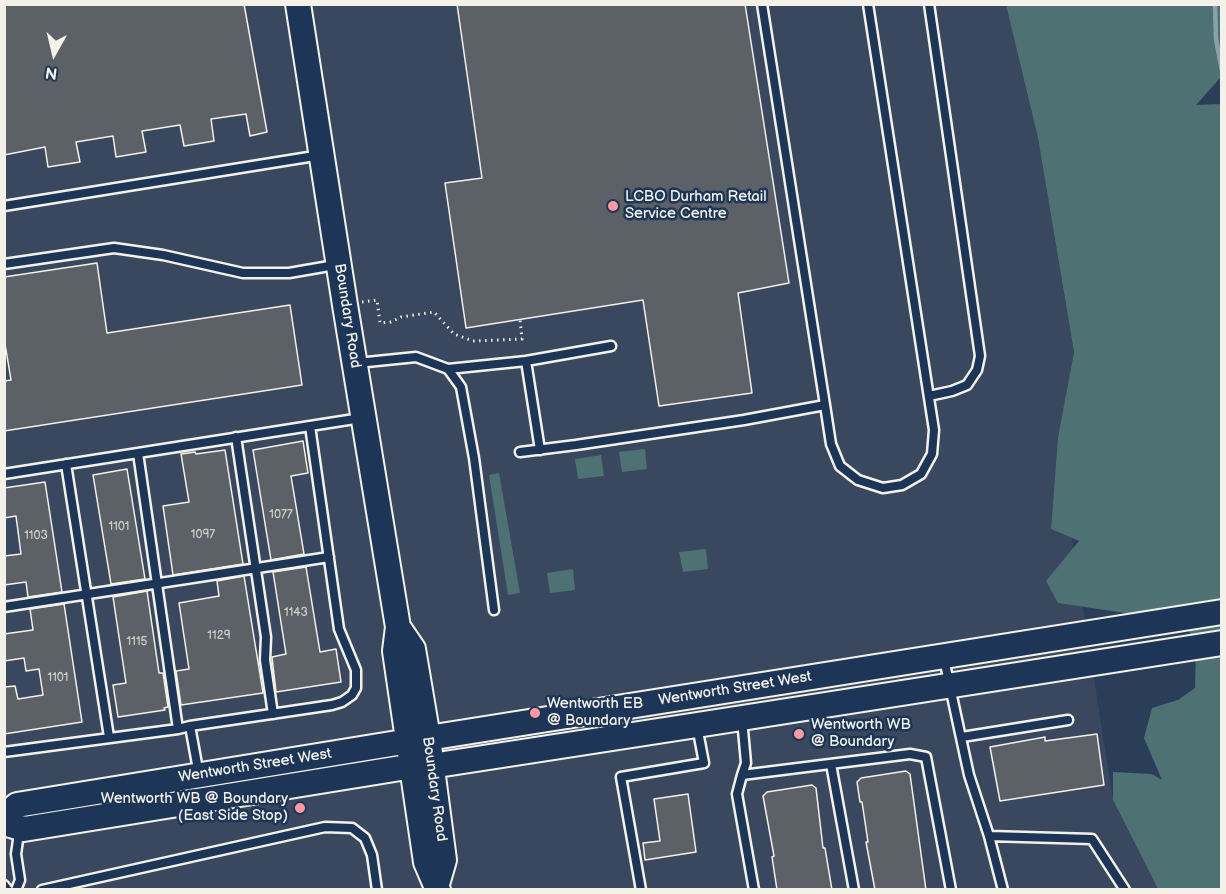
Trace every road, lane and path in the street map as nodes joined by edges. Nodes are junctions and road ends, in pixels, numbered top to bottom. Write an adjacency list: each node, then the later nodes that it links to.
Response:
1 (298, 4): 5 (main road, Boundary Road)
2 (762, 4): 16 (lane)
3 (868, 4): 15 (lane)
4 (929, 4): 15 (lane)
5 (322, 155): 6 (lane); 8 (main road, Boundary Road)
6 (4, 206)
7 (4, 264): 8 (lane)
8 (339, 265): 13 (main road, Boundary Road)
9 (357, 303): 10 (path)
10 (520, 320)
11 (611, 346): 12 (lane)
12 (526, 361): 14 (lane); 20 (lane)
13 (354, 363): 14 (lane); 17 (main road, Boundary Road)
14 (448, 369): 30 (lane)
15 (929, 396): 16 (lane)
16 (825, 405): 20 (lane)
17 (363, 417): 18 (lane); 43 (main road, Boundary Road)
18 (310, 426): 19 (lane); 25 (lane)
19 (236, 437): 22 (lane); 26 (lane)
20 (540, 450): 21 (lane)
21 (520, 452)
22 (138, 453): 23 (lane); 27 (lane)
23 (66, 464): 24 (lane); 28 (lane)
24 (4, 474)
25 (329, 557): 26 (lane); 35 (lane)
26 (255, 568): 27 (lane); 35 (lane)
27 (157, 583): 28 (lane); 40 (lane)
28 (88, 593): 29 (lane); 41 (lane)
29 (4, 607)
30 (494, 610)
31 (1221, 612): 33 (main road, Wentworth Street West)
32 (1221, 643): 34 (main road, Wentworth Street West)
33 (943, 656): 34 (lane); 43 (main road, Wentworth Street West)
34 (950, 686): 36 (main road, Wentworth Street West); 42 (lane)
35 (273, 714): 39 (lane)
36 (742, 718): 38 (main road, Wentworth Street West); 48 (lane)
37 (1068, 720): 42 (lane)
38 (697, 725): 46 (main road, Wentworth Street West); 57 (lane)
39 (190, 726): 40 (lane); 47 (lane)
40 (178, 729): 41 (lane)
41 (109, 737): 44 (lane)
42 (962, 737): 50 (lane)
43 (418, 740): 46 (main road, Boundary Road); 47 (main road, Wentworth Street West)
44 (4, 752)
45 (831, 764): 48 (lane); 59 (lane); 60 (lane)
46 (422, 766): 49 (main road, Wentworth Street West); 52 (main road, Boundary Road)
47 (199, 775): 49 (main road, Wentworth Street West)
48 (742, 775): 58 (lane)
49 (11, 823): 54 (lane)
50 (989, 836): 61 (lane); 62 (lane)
51 (4, 885): 53 (lane)
52 (437, 887)
53 (8, 890)
54 (16, 890)
55 (42, 890): 56 (lane)
56 (377, 890)
57 (640, 890)
58 (754, 890)
59 (854, 890)
60 (951, 890)
61 (1003, 890)
62 (1125, 890)

